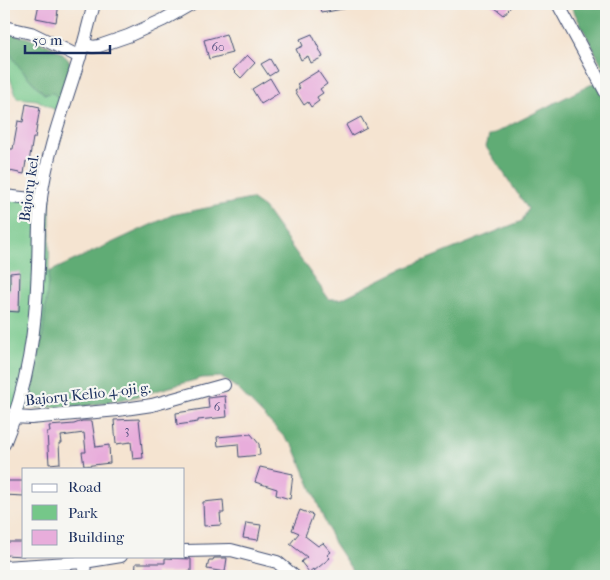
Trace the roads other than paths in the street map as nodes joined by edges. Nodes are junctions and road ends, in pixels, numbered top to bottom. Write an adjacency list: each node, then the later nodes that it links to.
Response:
1 (94, 4): 5 (street, Bajorų kel.)
2 (192, 4): 5 (street)
3 (558, 4): 7 (street)
4 (4, 27): 6 (street)
5 (84, 44): 6 (street, Bajorų kel.)
6 (80, 57): 9 (street, Bajorų kel.)
7 (606, 93)
8 (4, 196): 9 (street)
9 (41, 200): 11 (street, Bajorų kel.)
10 (224, 385): 11 (street, Bajorų Kelio 4-oji g.)
11 (14, 417): 12 (street, Bajorų kel.)
12 (4, 444)
13 (185, 551): 18 (street)
14 (109, 558): 15 (street)
15 (84, 562): 16 (street); 17 (street)
16 (4, 567)
17 (85, 576)
18 (294, 576)

